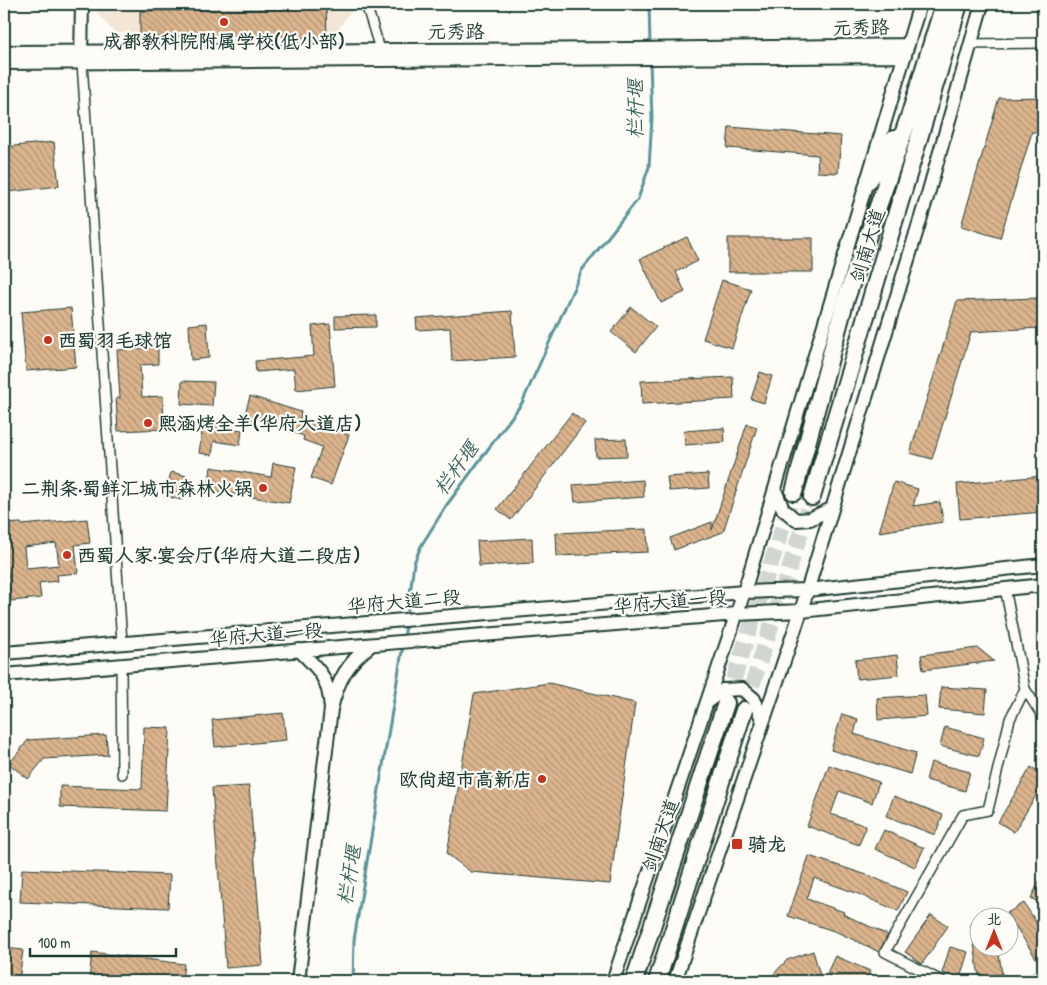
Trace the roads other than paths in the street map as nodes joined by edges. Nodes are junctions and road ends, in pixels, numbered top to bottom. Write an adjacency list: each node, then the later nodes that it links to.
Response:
1 (82, 4): 12 (main road)
2 (366, 4): 11 (street)
3 (920, 4): 9 (main road)
4 (944, 4): 14 (highway, 剑南大道)
5 (959, 4): 18 (highway, 剑南大道)
6 (982, 4): 8 (main road)
7 (1043, 43): 8 (street)
8 (971, 44): 19 (main road)
9 (906, 51): 11 (main road, 元秀路); 15 (main road)
10 (4, 52): 12 (main road, 元秀路)
11 (382, 55): 12 (main road, 元秀路)
12 (81, 57): 13 (main road, 元秀路); 27 (street)
13 (4, 63)
14 (910, 114): 15 (highway); 17 (highway, 剑南大道)
15 (869, 180): 16 (main road)
16 (775, 490): 19 (main road); 24 (main road)
17 (794, 492)
18 (812, 497)
19 (831, 510): 23 (main road)
20 (1043, 565): 23 (main road)
21 (1043, 585): 22 (main road, 华府大道一段)
22 (1005, 588): 25 (main road, 华府大道一段); 33 (street)
23 (807, 590): 24 (main road, 华府大道二段); 25 (main road)
24 (744, 592): 26 (main road); 27 (main road, 华府大道二段)
25 (801, 611): 26 (main road, 华府大道一段); 39 (main road)
26 (736, 614): 28 (main road, 华府大道一段); 34 (main road)
27 (122, 642): 30 (main road, 华府大道二段)
28 (371, 645): 29 (main road, 华府大道一段); 36 (main road)
29 (299, 650): 31 (main road, 华府大道一段); 36 (main road)
30 (4, 653)
31 (121, 664): 32 (main road, 华府大道一段); 40 (street)
32 (4, 675)
33 (1025, 690): 38 (street); 47 (street)
34 (707, 702): 39 (main road); 43 (main road)
35 (726, 703): 44 (highway, 剑南大道)
36 (331, 709): 42 (main road)
37 (744, 710): 45 (highway)
38 (1043, 717)
39 (762, 719): 46 (main road)
40 (122, 774)
41 (1043, 975): 48 (street)
42 (298, 981)
43 (613, 981)
44 (634, 981)
45 (657, 981)
46 (675, 981)
47 (942, 981)
48 (1030, 981)

